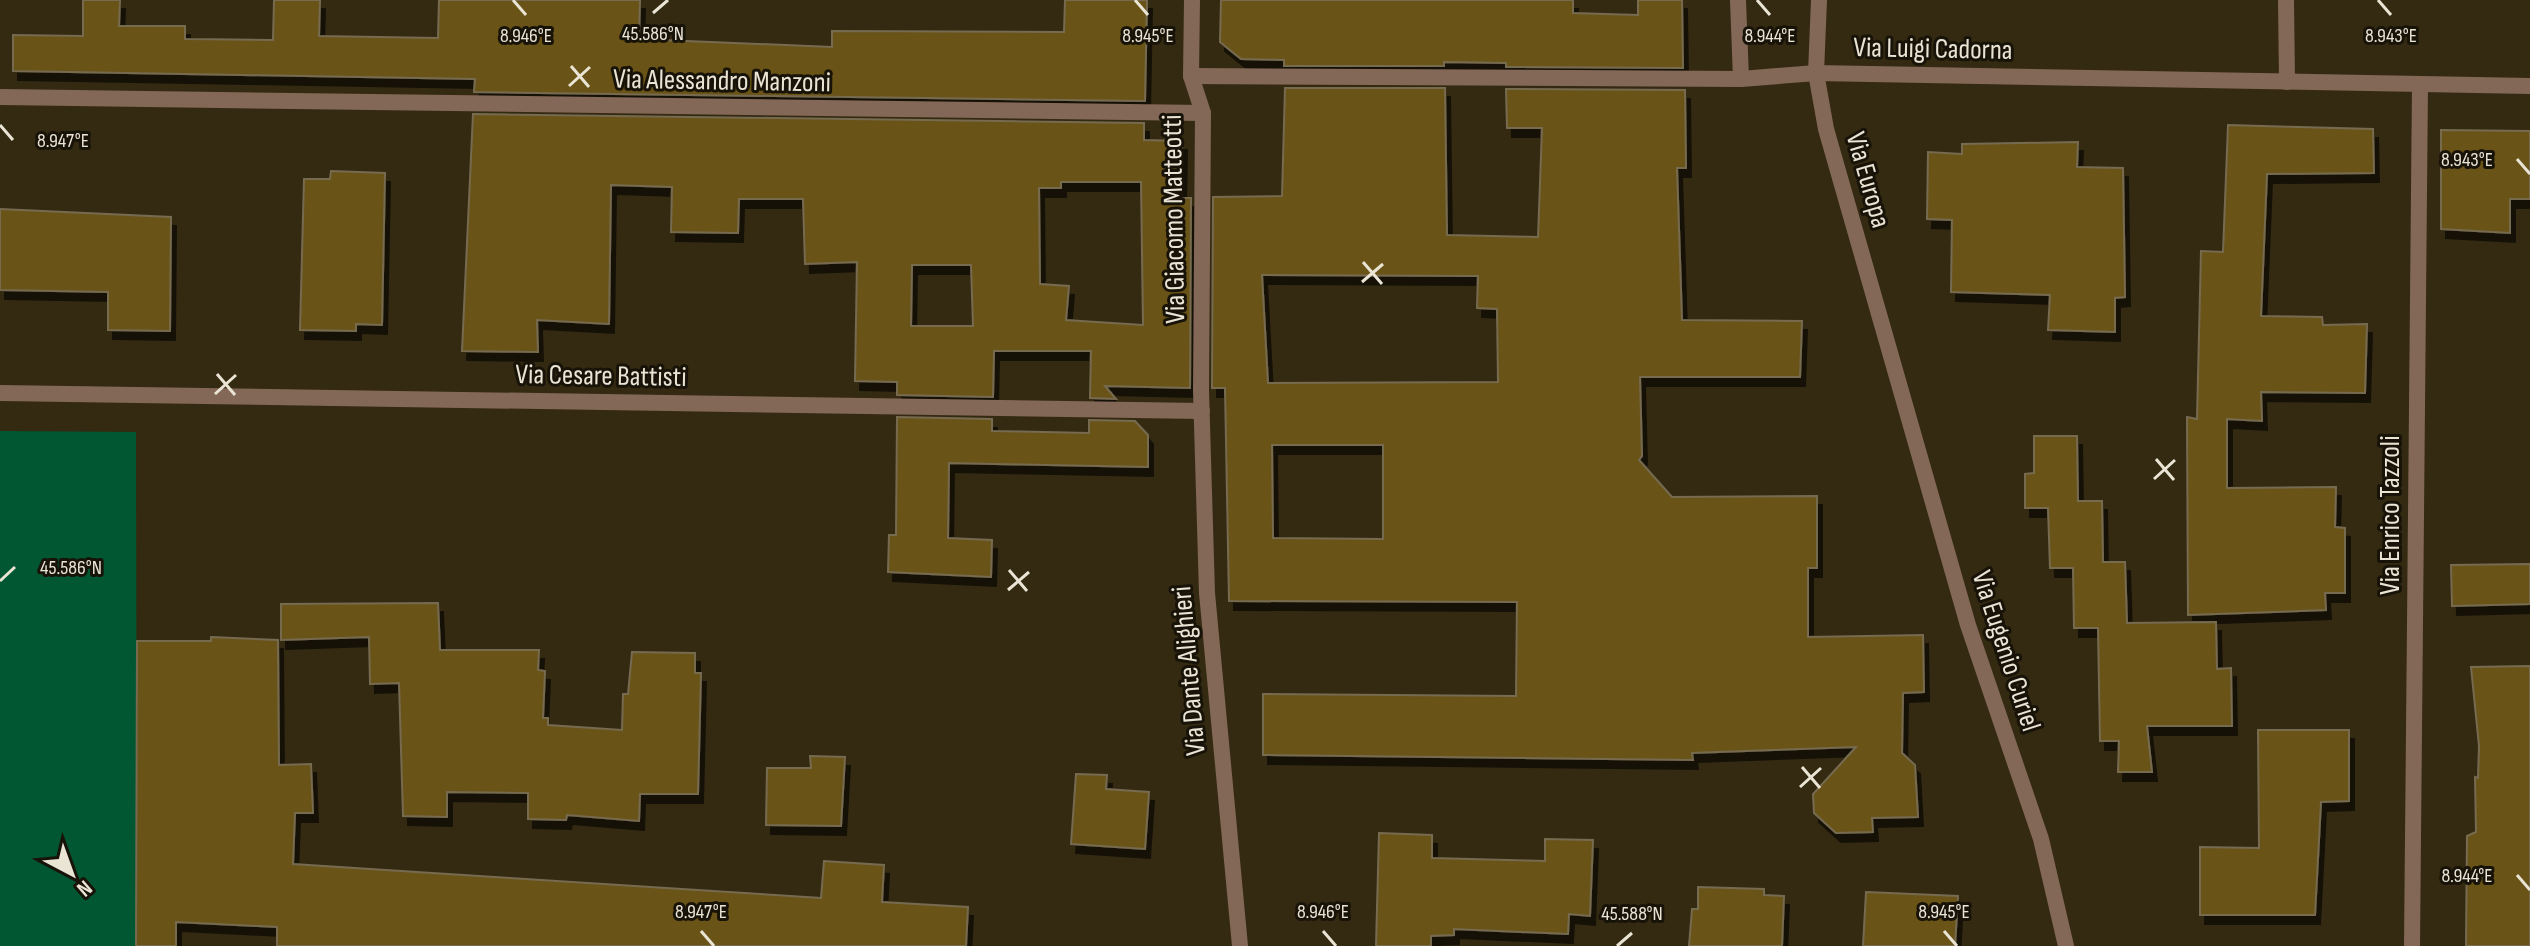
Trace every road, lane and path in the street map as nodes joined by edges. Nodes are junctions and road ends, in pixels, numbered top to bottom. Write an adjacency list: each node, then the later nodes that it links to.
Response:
1 (1192, 0): 6 (street, Via Giacomo Matteotti)
2 (1738, 0): 7 (street)
3 (1819, 0): 5 (street, Via Europa)
4 (2286, 0): 8 (street)
5 (1816, 73): 7 (street, Via Luigi Cadorna); 8 (street, Via Luigi Cadorna); 13 (street, Via Europa)
6 (1191, 76): 7 (street, Via Luigi Cadorna); 12 (street, Via Giacomo Matteotti)
7 (1741, 79)
8 (2287, 82): 9 (street, Via Luigi Cadorna)
9 (2420, 84): 10 (street, Via Luigi Cadorna); 19 (street, Via Enrico Tazzoli)
10 (2530, 86)
11 (0, 97): 12 (street, Via Alessandro Manzoni)
12 (1203, 113): 14 (street, Via Giacomo Matteotti)
13 (1895, 371): 18 (street, Via Eugenio Curiel)
14 (1201, 391): 16 (street, Via Dante Alighieri)
15 (0, 393): 16 (street, Via Cesare Battisti)
16 (1202, 411): 17 (street, Via Dante Alighieri)
17 (1240, 946)
18 (2066, 946)
19 (2412, 946)

